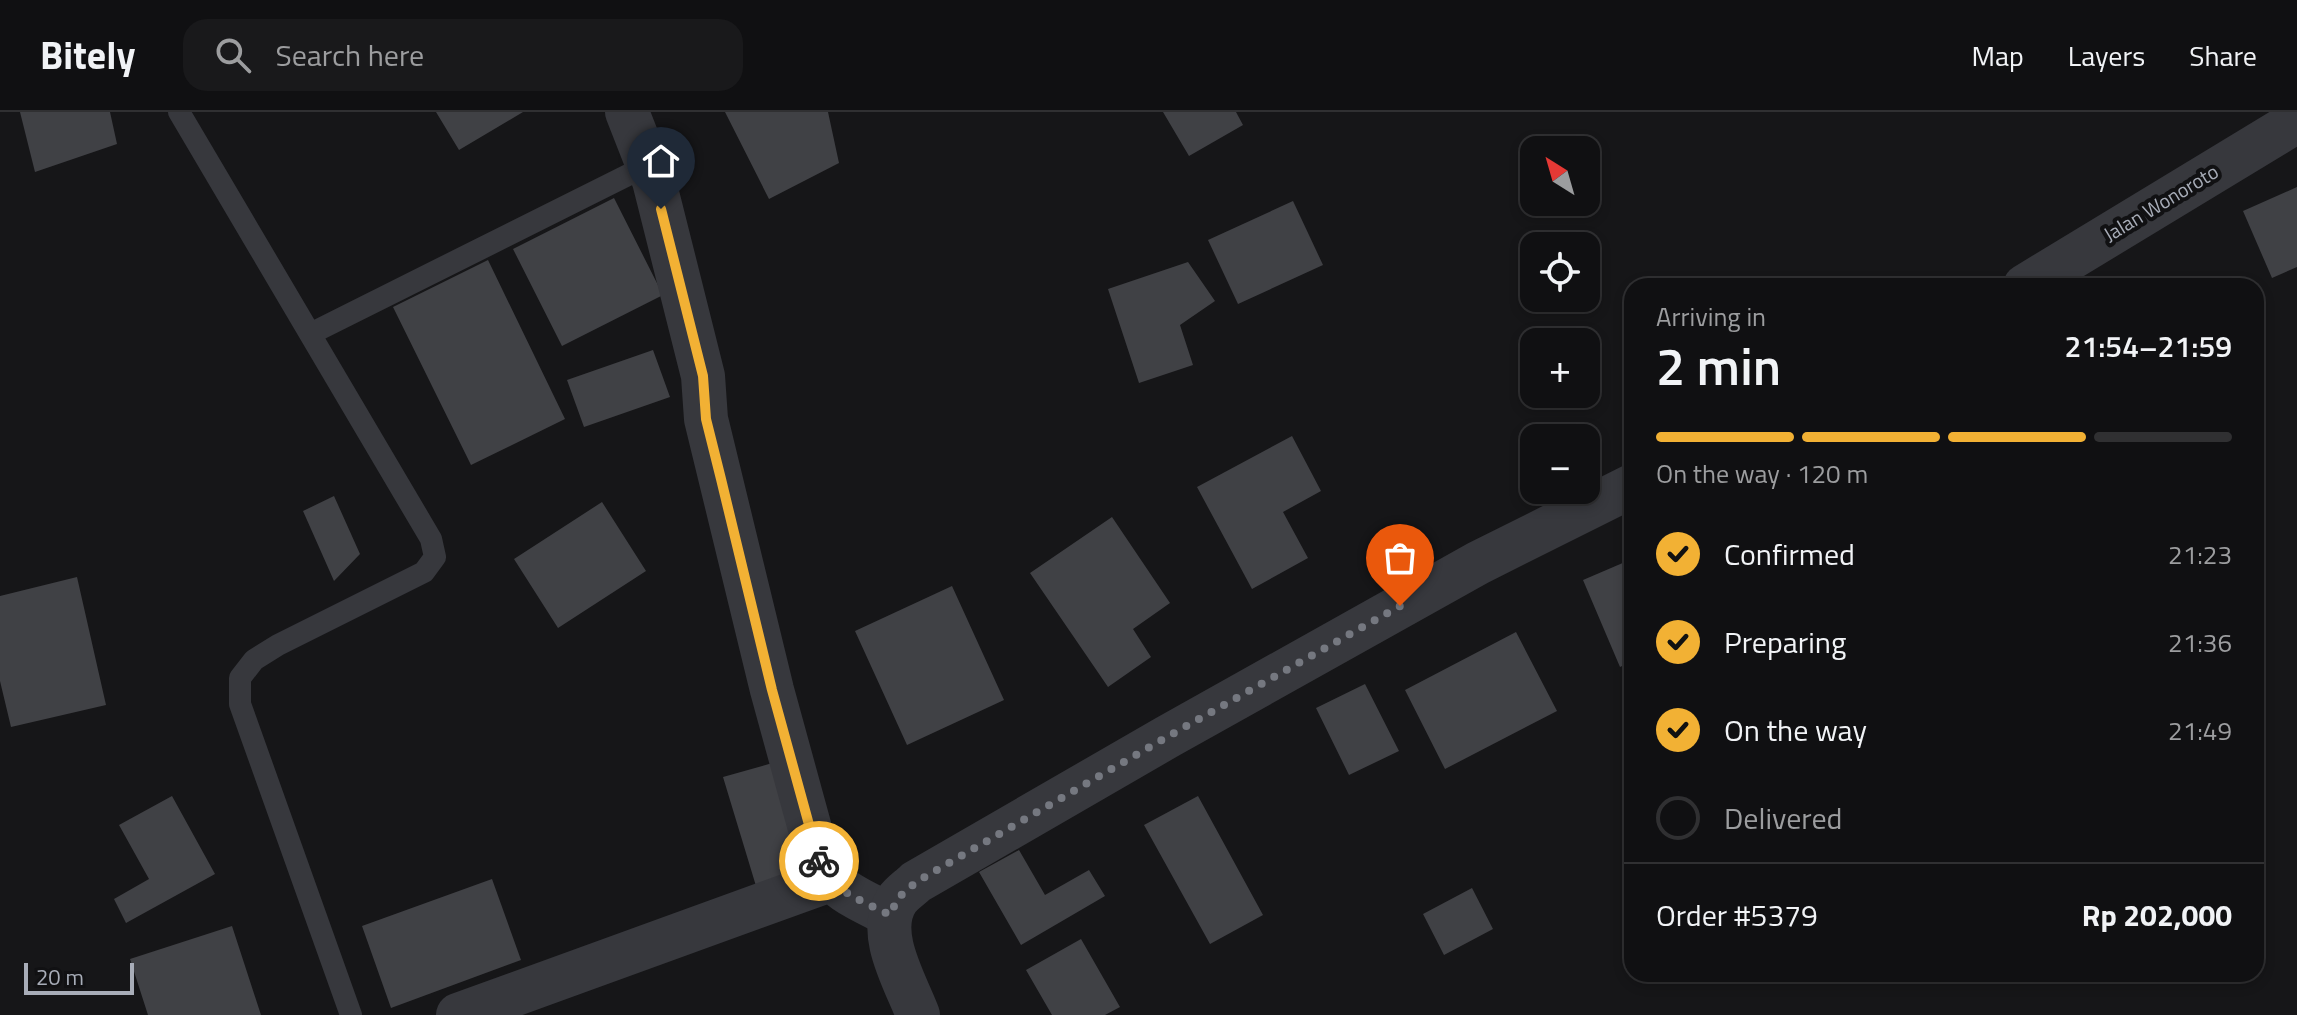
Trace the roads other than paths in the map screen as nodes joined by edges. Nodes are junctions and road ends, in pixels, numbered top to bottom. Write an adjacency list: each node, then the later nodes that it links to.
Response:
1 (179, 112): 6 (lane)
2 (627, 112): 4 (street)
3 (2297, 121): 5 (street, Jalan Wonoroto)
4 (648, 165): 6 (lane); 8 (street)
5 (2038, 278)
6 (310, 334): 10 (lane)
7 (1624, 490): 9 (street)
8 (830, 880): 9 (street); 11 (street)
9 (890, 915): 12 (street)
10 (351, 1015)
11 (458, 1015)
12 (918, 1015)

